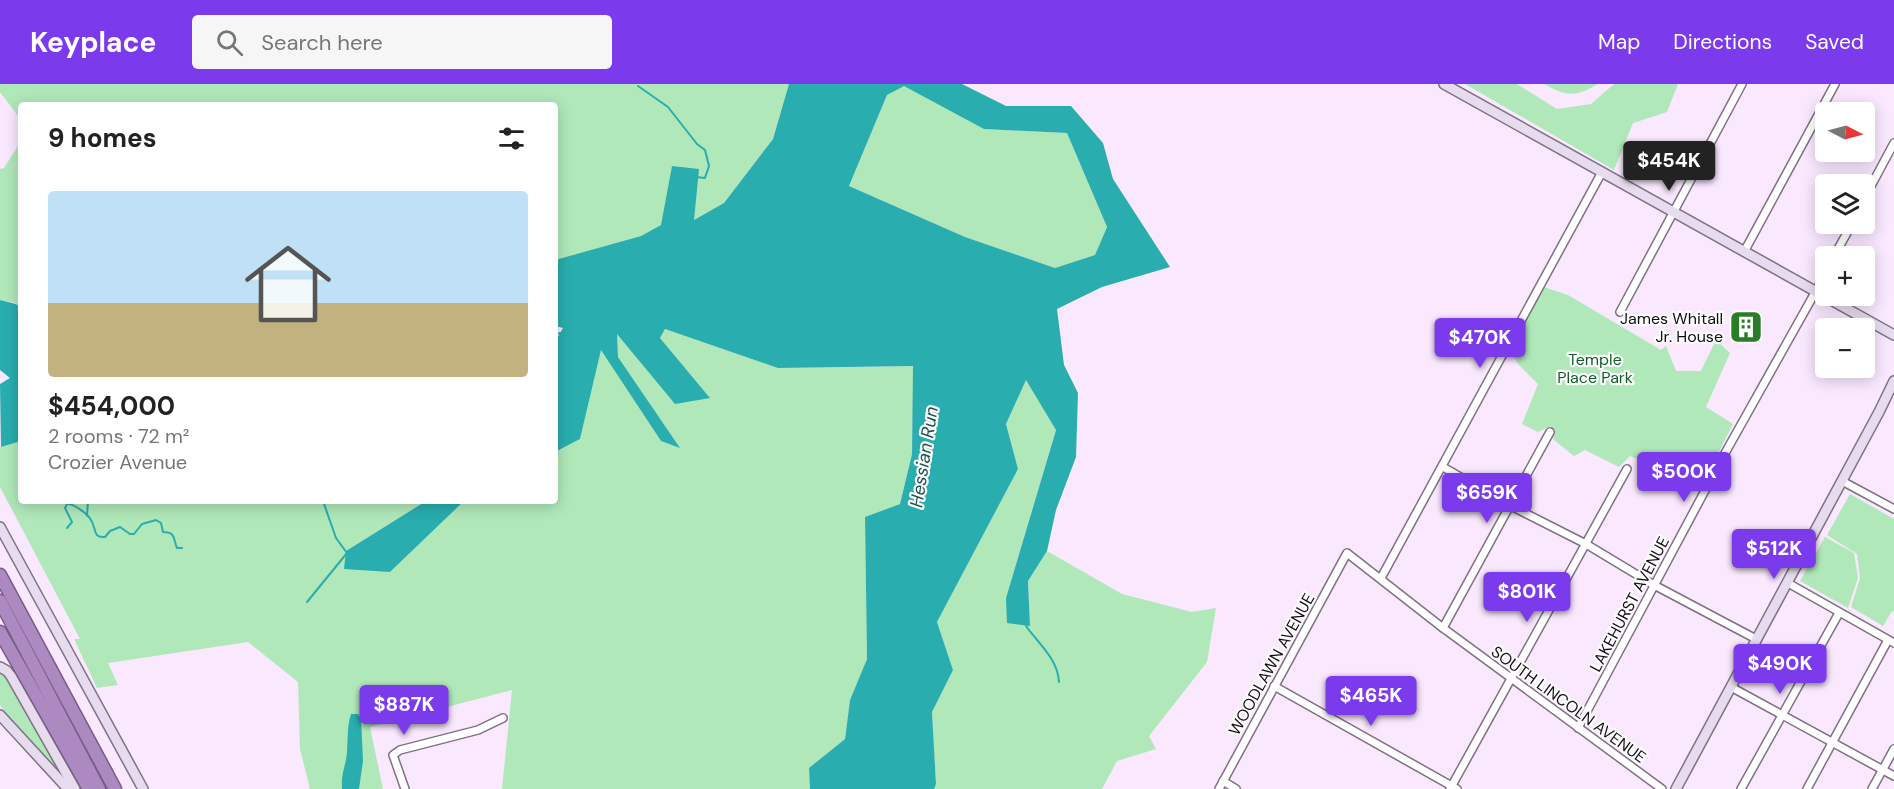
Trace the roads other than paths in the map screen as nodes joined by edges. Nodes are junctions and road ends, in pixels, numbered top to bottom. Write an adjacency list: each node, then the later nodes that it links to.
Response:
1 (1444, 84): 5 (main road)
2 (1742, 84): 7 (street)
3 (1835, 84): 8 (street)
4 (1894, 143): 6 (street)
5 (1602, 172): 7 (main road); 16 (street)
6 (1875, 178)
7 (1673, 212): 8 (main road); 12 (street)
8 (1744, 252): 9 (main road)
9 (1815, 290)
10 (1815, 293): 27 (street, LAKEHURST AVENUE)
11 (1843, 306): 13 (main road)
12 (1620, 312)
13 (1894, 335)
14 (1894, 381): 18 (main road)
15 (1550, 432): 19 (street)
16 (1443, 467): 19 (street); 25 (street)
17 (1627, 470): 22 (street)
18 (1842, 481): 20 (street); 26 (main road)
19 (1511, 506): 22 (street); 30 (street)
20 (1894, 509)
21 (0, 527): 53 (main road)
22 (1586, 544): 27 (street); 35 (street)
23 (1347, 553): 25 (street, SOUTH LINCOLN AVENUE); 36 (street, WOODLAWN AVENUE)
24 (0, 575): 52 (highway)
25 (1381, 578): 30 (street, SOUTH LINCOLN AVENUE)
26 (1788, 584): 29 (street); 32 (main road)
27 (1654, 585): 32 (street); 41 (street, LAKEHURST AVENUE)
28 (0, 601): 51 (highway)
29 (1839, 613): 33 (street); 39 (street)
30 (1443, 627): 35 (street, SOUTH LINCOLN AVENUE)
31 (0, 632): 50 (highway)
32 (1756, 639): 37 (main road)
33 (1891, 642): 42 (street)
34 (0, 667): 49 (main road)
35 (1511, 678): 41 (street, SOUTH LINCOLN AVENUE); 47 (street)
36 (1274, 686): 46 (street, WOODLAWN AVENUE); 47 (street)
37 (1731, 687): 39 (street); 58 (main road)
38 (0, 715): 48 (main road)
39 (1782, 716): 42 (street); 59 (street)
40 (503, 718): 54 (street)
41 (1578, 728): 57 (street, SOUTH LINCOLN AVENUE)
42 (1832, 744): 44 (street); 60 (street)
43 (1894, 749): 44 (street)
44 (1883, 770): 45 (street); 61 (street)
45 (1894, 776)
46 (1223, 782): 55 (street, WOODLAWN AVENUE); 56 (street)
47 (1453, 788)
48 (68, 789)
49 (75, 789)
50 (89, 789)
51 (99, 789)
52 (116, 789)
53 (143, 789)
54 (405, 789)
55 (1219, 789)
56 (1236, 789)
57 (1662, 789)
58 (1676, 789)
59 (1742, 789)
60 (1807, 789)
61 (1872, 789)

